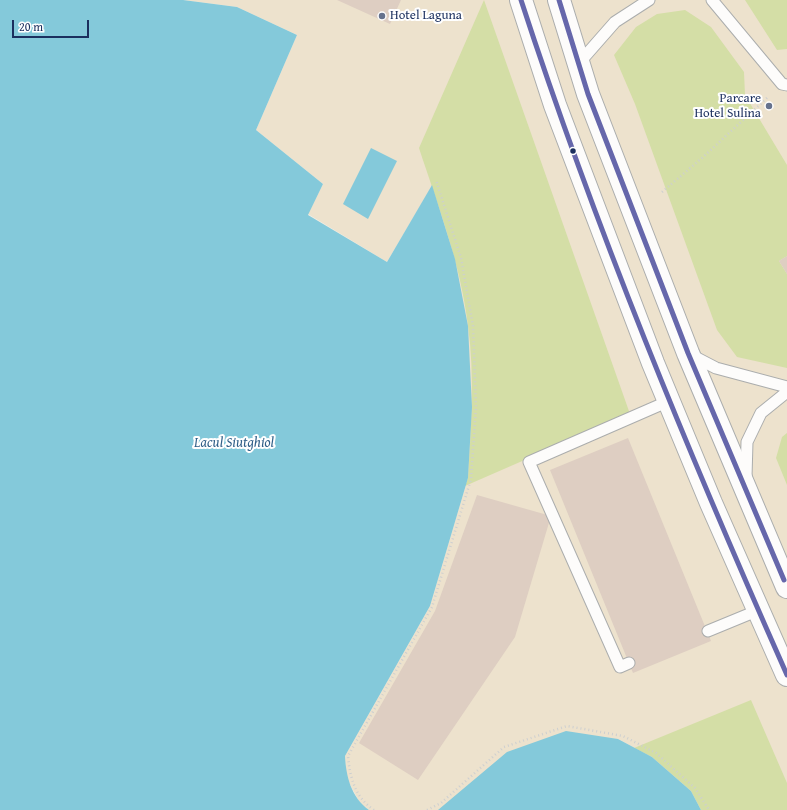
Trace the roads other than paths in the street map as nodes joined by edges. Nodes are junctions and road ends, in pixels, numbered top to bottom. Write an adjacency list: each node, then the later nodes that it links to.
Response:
1 (521, 0): 10 (main road)
2 (559, 0): 5 (main road)
3 (649, 0): 5 (lane)
4 (712, 0): 6 (lane)
5 (579, 63): 7 (main road)
6 (784, 85)
7 (688, 353): 8 (lane); 11 (main road)
8 (787, 387)
9 (787, 392): 11 (lane)
10 (669, 401): 13 (main road); 15 (lane)
11 (745, 489): 12 (main road)
12 (787, 587)
13 (759, 610): 14 (lane); 16 (main road)
14 (708, 632)
15 (629, 663)
16 (787, 675)

